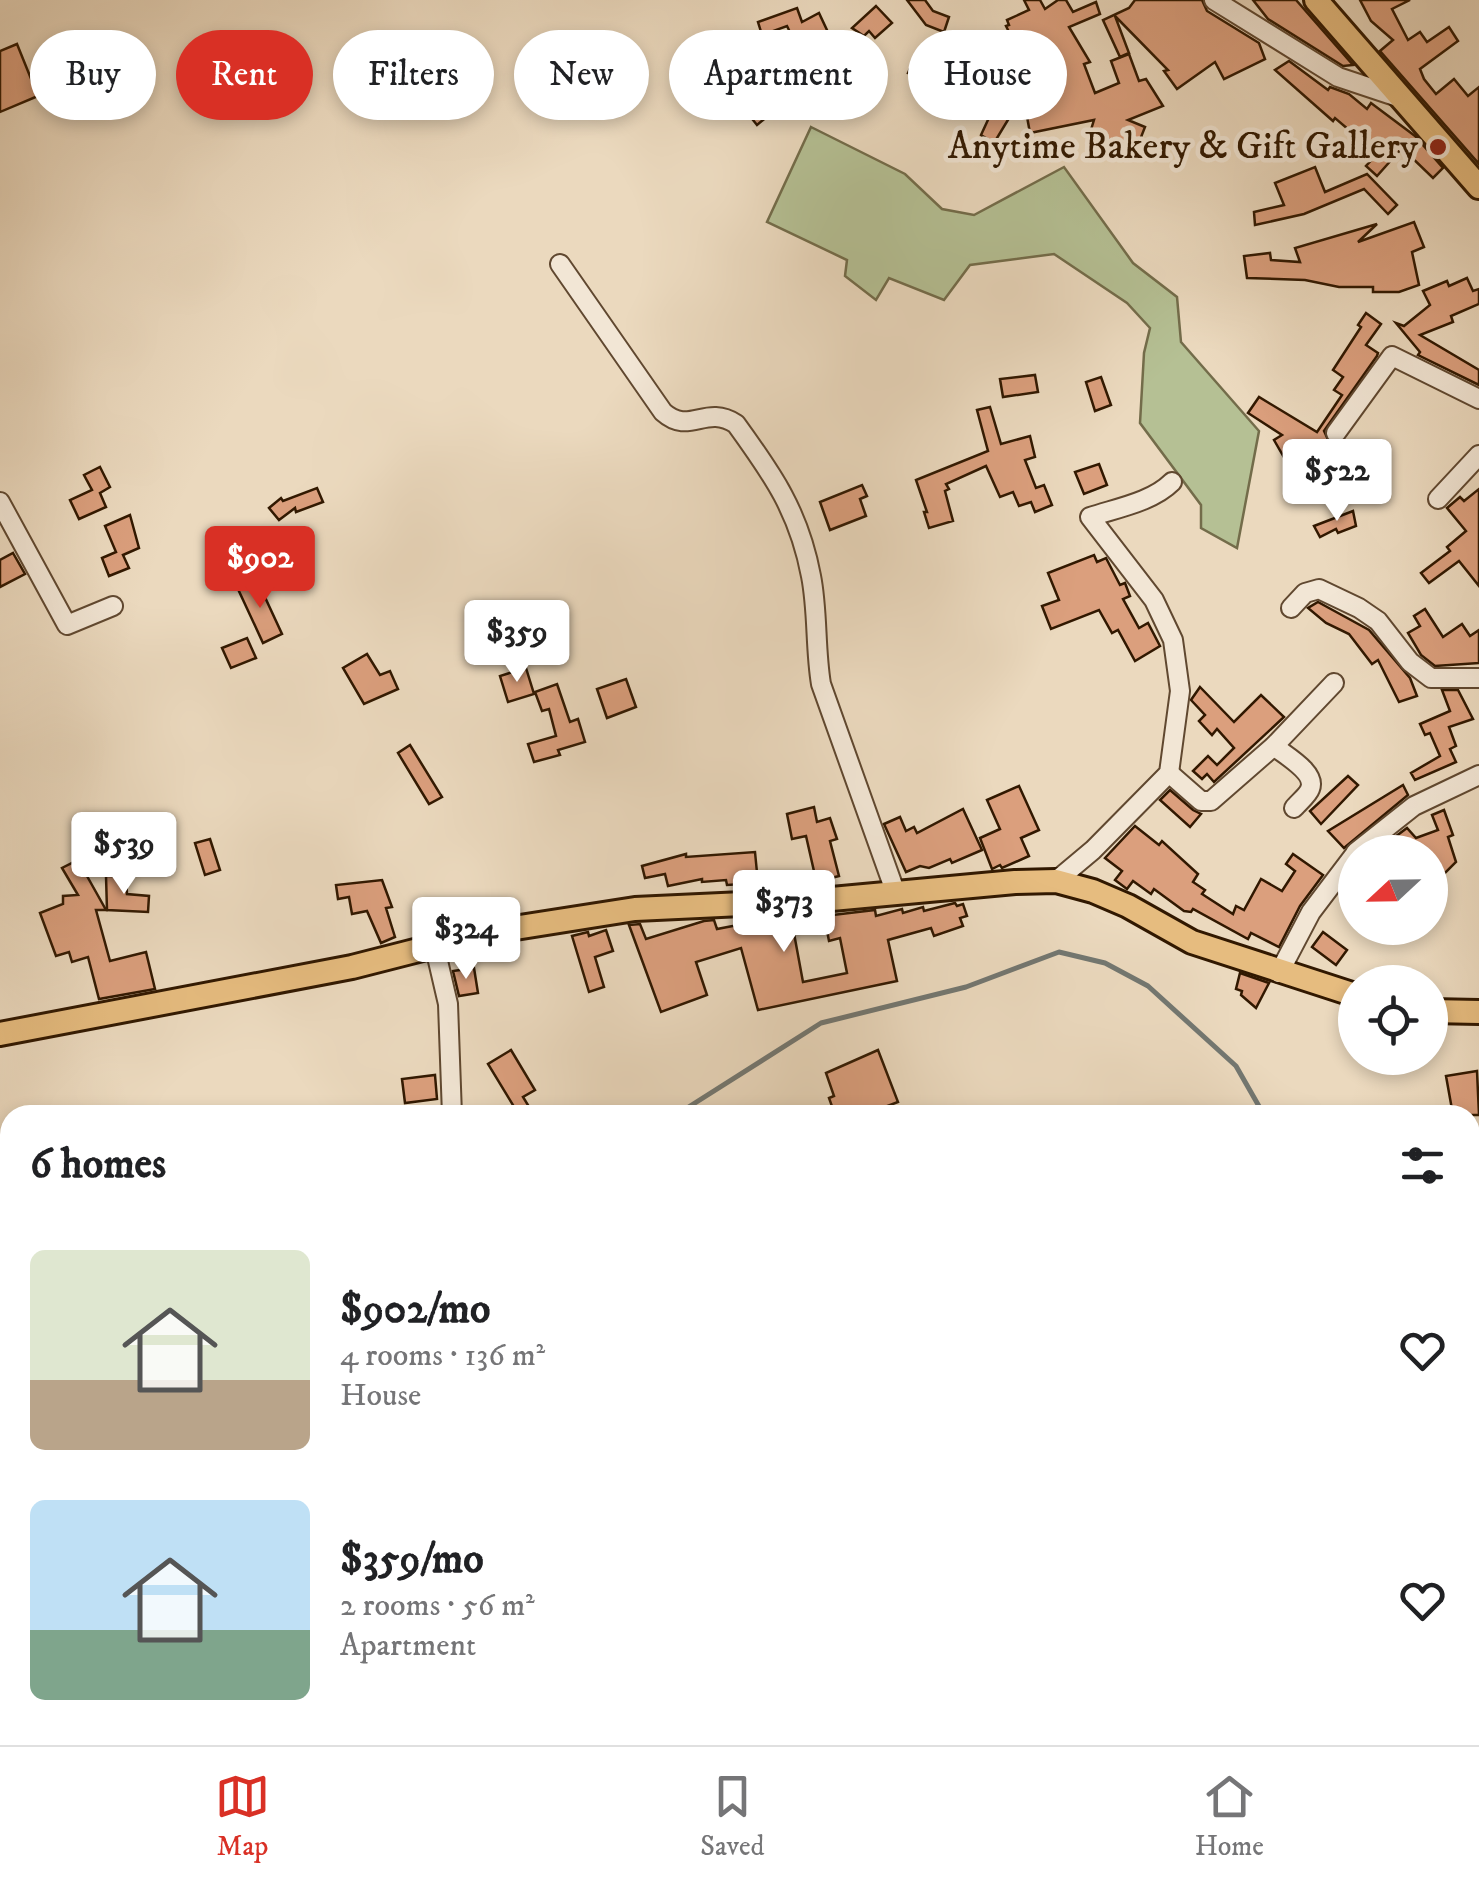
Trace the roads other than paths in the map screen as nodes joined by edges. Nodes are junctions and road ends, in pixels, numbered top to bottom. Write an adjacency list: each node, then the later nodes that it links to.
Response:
1 (1214, 0): 3 (street)
2 (1316, 0): 3 (main road)
3 (1398, 97): 4 (main road)
4 (1479, 187)
5 (560, 264): 23 (street)
6 (1479, 399): 7 (street)
7 (1336, 433)
8 (1479, 454): 10 (street)
9 (1172, 482): 17 (street)
10 (1438, 500)
11 (0, 502): 12 (street)
12 (114, 606)
13 (1291, 608): 14 (street)
14 (1479, 678)
15 (1334, 683): 16 (street)
16 (1274, 746): 17 (street); 19 (street)
17 (1169, 773): 22 (street)
18 (1479, 775): 20 (street)
19 (1294, 808)
20 (1378, 835)
21 (1338, 877): 25 (street)
22 (1056, 882): 23 (main road); 25 (main road)
23 (895, 891): 24 (main road)
24 (436, 948): 29 (main road); 30 (street)
25 (1279, 973): 26 (main road)
26 (1338, 990)
27 (1448, 1011): 28 (main road)
28 (1479, 1012)
29 (0, 1034)
30 (452, 1105)

